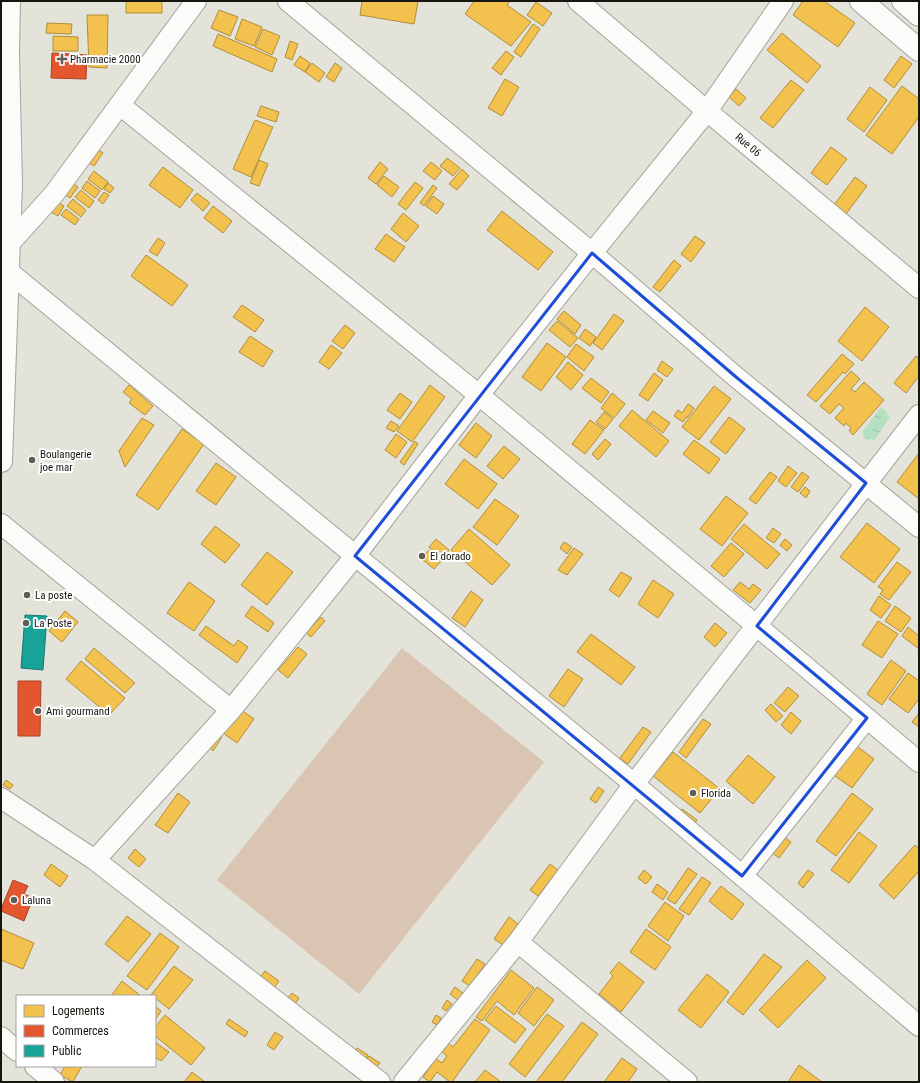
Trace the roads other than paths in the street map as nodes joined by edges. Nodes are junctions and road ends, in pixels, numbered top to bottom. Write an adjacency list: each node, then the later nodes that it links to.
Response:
1 (196, 1): 8 (street)
2 (288, 1): 12 (street)
3 (578, 1): 9 (street, Rue 06)
4 (783, 1): 9 (street)
5 (861, 1): 7 (main road)
6 (6, 13): 10 (main road)
7 (919, 50)
8 (120, 105): 11 (street); 15 (street)
9 (707, 111): 12 (street); 14 (street, Rue 06)
10 (6, 195): 11 (main road)
11 (10, 244): 13 (main road)
12 (592, 253): 15 (street); 18 (street)
13 (5, 268): 17 (main road); 21 (street)
14 (919, 288)
15 (479, 395): 21 (street); 22 (street)
16 (919, 415): 18 (street)
17 (1, 461)
18 (866, 483): 20 (street); 22 (street)
19 (1, 524): 23 (street)
20 (919, 527)
21 (355, 556): 23 (street); 26 (street)
22 (757, 626): 24 (street); 26 (street)
23 (231, 710): 28 (street)
24 (867, 718): 25 (street); 29 (street)
25 (919, 762)
26 (634, 784): 29 (street); 30 (street)
27 (1, 798): 28 (street)
28 (95, 860): 36 (street)
29 (742, 876): 31 (street)
30 (518, 942): 37 (street); 38 (street)
31 (919, 1026)
32 (1, 1037): 33 (street)
33 (16, 1050)
34 (36, 1067): 35 (street)
35 (54, 1082)
36 (380, 1082)
37 (404, 1082)
38 (687, 1082)

